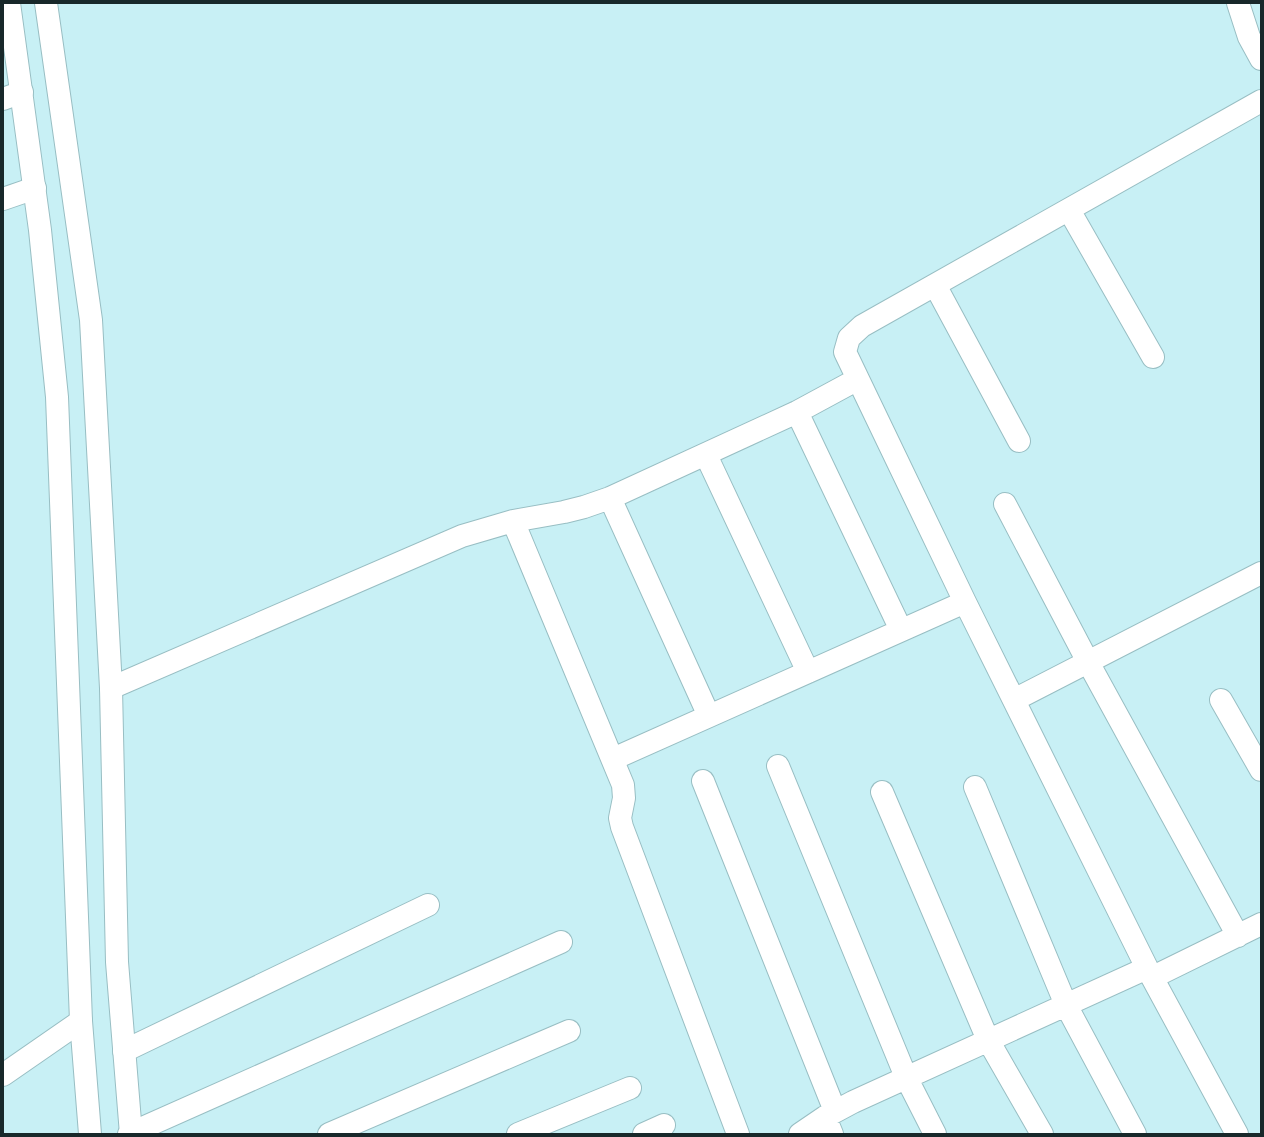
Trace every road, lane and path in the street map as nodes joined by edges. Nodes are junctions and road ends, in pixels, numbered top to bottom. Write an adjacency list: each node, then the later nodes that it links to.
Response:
1 (10, 3): 5 (street)
2 (46, 3): 24 (street)
3 (1238, 3): 4 (street)
4 (1261, 59)
5 (12, 96): 7 (street)
6 (1261, 101): 9 (street)
7 (34, 188): 8 (street); 40 (street)
8 (3, 199)
9 (1069, 210): 10 (street); 11 (street)
10 (935, 285): 12 (street); 14 (street)
11 (1153, 357)
12 (858, 379): 13 (street); 20 (street)
13 (797, 412): 15 (street); 21 (street)
14 (1019, 441)
15 (706, 455): 16 (street); 23 (street)
16 (610, 498): 18 (street); 27 (street)
17 (1005, 504): 22 (street)
18 (513, 521): 24 (street); 28 (street)
19 (1261, 573): 22 (street)
20 (965, 602): 21 (street); 25 (street)
21 (901, 630): 23 (street)
22 (1088, 662): 25 (street); 36 (street)
23 (808, 672): 27 (street)
24 (111, 688): 43 (street)
25 (1014, 700): 38 (street)
26 (1221, 700): 30 (street)
27 (709, 716): 28 (street)
28 (613, 759): 54 (street)
29 (778, 766): 45 (street)
30 (1261, 770)
31 (703, 781): 47 (street)
32 (975, 787): 39 (street)
33 (882, 792): 42 (street)
34 (428, 905): 43 (street)
35 (1261, 924): 36 (street)
36 (1238, 936): 38 (street)
37 (561, 942): 50 (street)
38 (1150, 972): 39 (street); 59 (street)
39 (1066, 1005): 42 (street); 58 (street)
40 (81, 1021): 44 (street); 49 (street)
41 (569, 1031): 51 (street)
42 (988, 1040): 45 (street); 57 (street)
43 (124, 1051): 50 (street)
44 (3, 1075)
45 (906, 1078): 47 (street); 56 (street)
46 (630, 1088): 52 (street)
47 (831, 1121): 55 (street)
48 (664, 1125): 53 (street)
49 (90, 1134)
50 (130, 1134)
51 (329, 1134)
52 (518, 1134)
53 (644, 1134)
54 (738, 1134)
55 (800, 1134)
56 (935, 1134)
57 (1042, 1134)
58 (1135, 1134)
59 (1237, 1134)

